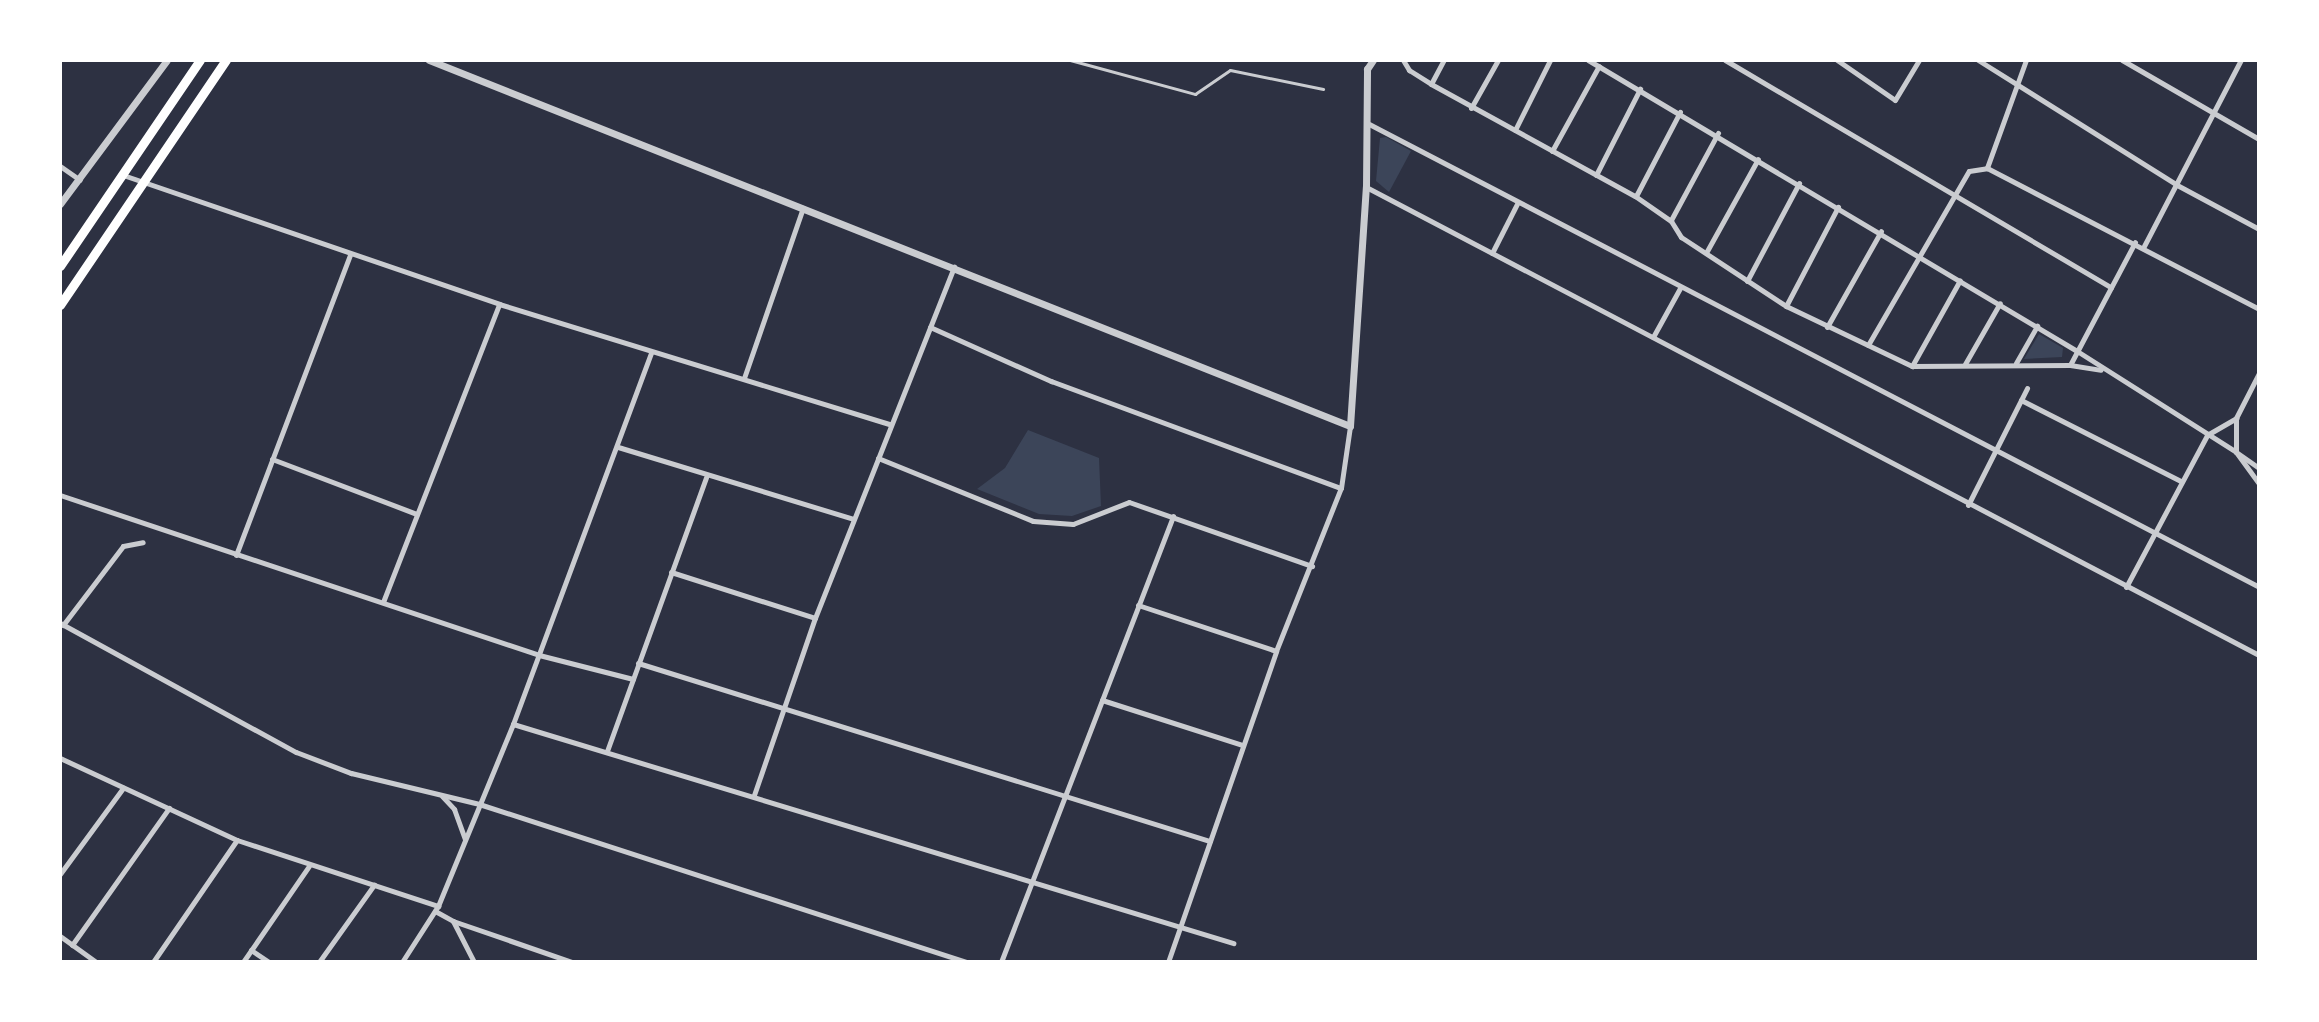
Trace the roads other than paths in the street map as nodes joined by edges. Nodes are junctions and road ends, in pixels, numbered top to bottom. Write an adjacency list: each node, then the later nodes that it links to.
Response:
1 (166, 60): 37 (street)
2 (200, 60): 35 (highway)
3 (226, 60): 38 (highway)
4 (429, 60): 46 (street)
5 (1070, 60): 22 (lane)
6 (1373, 60): 27 (street)
7 (1403, 60): 20 (street)
8 (1444, 60): 20 (street)
9 (1498, 60): 24 (street)
10 (1550, 60): 28 (street)
11 (1588, 60): 19 (street)
12 (1725, 60): 43 (street)
13 (1837, 60): 14 (street)
14 (1919, 60)
15 (1978, 60): 21 (street)
16 (2026, 60): 21 (street)
17 (2122, 60): 26 (street)
18 (2241, 60): 26 (street)
19 (1599, 66): 23 (street); 31 (street)
20 (1431, 84): 24 (street)
21 (2017, 84): 34 (street); 40 (street)
22 (1323, 89)
23 (1640, 89): 25 (street); 36 (street)
24 (1471, 108): 28 (street)
25 (1680, 112): 29 (street); 42 (street)
26 (2213, 114): 30 (street); 40 (street)
27 (1369, 124): 41 (street); 44 (street)
28 (1515, 130): 31 (street)
29 (1718, 133): 32 (street); 48 (street)
30 (2259, 139)
31 (1552, 151): 36 (street)
32 (1758, 159): 39 (street); 53 (street)
33 (60, 166): 37 (street)
34 (1987, 168): 43 (street); 51 (street)
35 (123, 175): 38 (street); 57 (highway)
36 (1596, 175): 42 (street)
37 (81, 180): 45 (street)
38 (141, 183): 55 (street); 65 (highway)
39 (1799, 183): 47 (street); 60 (street)
40 (2177, 185): 49 (street); 52 (street)
41 (1366, 187): 54 (street); 86 (street)
42 (1635, 196): 48 (street)
43 (1953, 197): 56 (street); 61 (street)
44 (1518, 202): 54 (street); 62 (street)
45 (60, 204)
46 (803, 207): 58 (street); 81 (street)
47 (1838, 207): 50 (street); 66 (street)
48 (1671, 221): 53 (street)
49 (2259, 229)
50 (1881, 231): 56 (street); 70 (street)
51 (2135, 242): 52 (street); 61 (street)
52 (2144, 246): 67 (street)
53 (1707, 251): 60 (street)
54 (1492, 253): 71 (street)
55 (350, 255): 64 (street); 92 (street)
56 (1920, 256): 59 (street); 72 (street)
57 (60, 266)
58 (955, 266): 69 (street); 86 (street)
59 (1960, 280): 63 (street); 78 (street)
60 (1747, 281): 66 (street)
61 (2111, 287): 73 (street)
62 (1680, 288): 71 (street); 89 (street)
63 (2000, 303): 68 (street); 76 (street)
64 (499, 304): 74 (street); 100 (street)
65 (60, 305)
66 (1786, 306): 70 (street)
67 (2259, 309)
68 (2037, 326): 73 (street); 75 (street)
69 (930, 327): 85 (street); 97 (street)
70 (1827, 327): 72 (street)
71 (1653, 337): 99 (street)
72 (1868, 345): 78 (street)
73 (2077, 351): 77 (street); 79 (street)
74 (651, 352): 81 (street); 88 (street)
75 (2016, 363): 76 (street); 77 (street)
76 (1965, 364): 78 (street)
77 (2070, 365): 79 (street)
78 (1912, 366)
79 (2103, 371): 87 (street)
80 (2259, 373): 84 (street)
81 (744, 378): 85 (street)
82 (2027, 388): 83 (street)
83 (2021, 400): 89 (street); 95 (street)
84 (2236, 418): 87 (street); 90 (street)
85 (890, 424): 91 (street)
86 (1350, 426): 97 (street)
87 (2206, 438): 90 (street); 95 (street)
88 (618, 447): 94 (street); 115 (street)
89 (1995, 452): 99 (street); 103 (street)
90 (2236, 452): 93 (street); 96 (street)
91 (878, 458): 101 (street); 102 (street)
92 (272, 459): 100 (street); 105 (street)
93 (2259, 468)
94 (706, 477): 102 (street); 107 (street)
95 (2181, 481): 103 (street)
96 (2259, 484)
97 (1341, 488): 106 (street)
98 (60, 495): 105 (street)
99 (1968, 505): 108 (street)
100 (417, 514): 110 (street)
101 (1173, 516): 106 (street); 111 (street)
102 (853, 519): 112 (street)
103 (2153, 532): 108 (street); 109 (street)
104 (143, 542): 113 (street)
105 (236, 555): 110 (street)
106 (1312, 566): 114 (street)
107 (671, 572): 112 (street); 117 (street)
108 (2126, 587): 116 (street)
109 (2259, 587)
110 (383, 602): 115 (street)
111 (1138, 605): 114 (street); 119 (street)
112 (815, 618): 120 (street)
113 (61, 624): 126 (street)
114 (1276, 651): 122 (street)
115 (539, 655): 118 (street); 121 (street)
116 (2259, 655)
117 (638, 663): 118 (street); 120 (street)
118 (633, 679): 123 (street)
119 (1102, 700): 122 (street); 128 (street)
120 (784, 707): 127 (street); 128 (street)
121 (513, 724): 123 (street); 129 (street)
122 (1242, 745): 133 (street)
123 (607, 751): 127 (street)
124 (60, 758): 125 (street)
125 (123, 788): 130 (street); 135 (street)
126 (442, 795): 129 (street); 132 (street)
127 (754, 795): 136 (street)
128 (1064, 796): 133 (street); 136 (street)
129 (479, 804): 132 (street); 153 (street)
130 (169, 808): 131 (street); 143 (street)
131 (237, 840): 134 (street); 146 (street)
132 (465, 840): 138 (street)
133 (1210, 841): 140 (street)
134 (309, 866): 137 (street); 144 (street)
135 (60, 874)
136 (1028, 882): 140 (street); 154 (street)
137 (374, 885): 138 (street); 149 (street)
138 (437, 908): 139 (street); 150 (street)
139 (457, 922): 151 (street); 152 (street)
140 (1181, 928): 142 (street); 155 (street)
141 (60, 936): 143 (street)
142 (1233, 943)
143 (72, 945): 145 (street)
144 (251, 950): 147 (street); 148 (street)
145 (96, 962)
146 (153, 962)
147 (243, 962)
148 (269, 962)
149 (319, 962)
150 (402, 962)
151 (474, 962)
152 (572, 962)
153 (966, 962)
154 (1001, 962)
155 (1168, 962)

